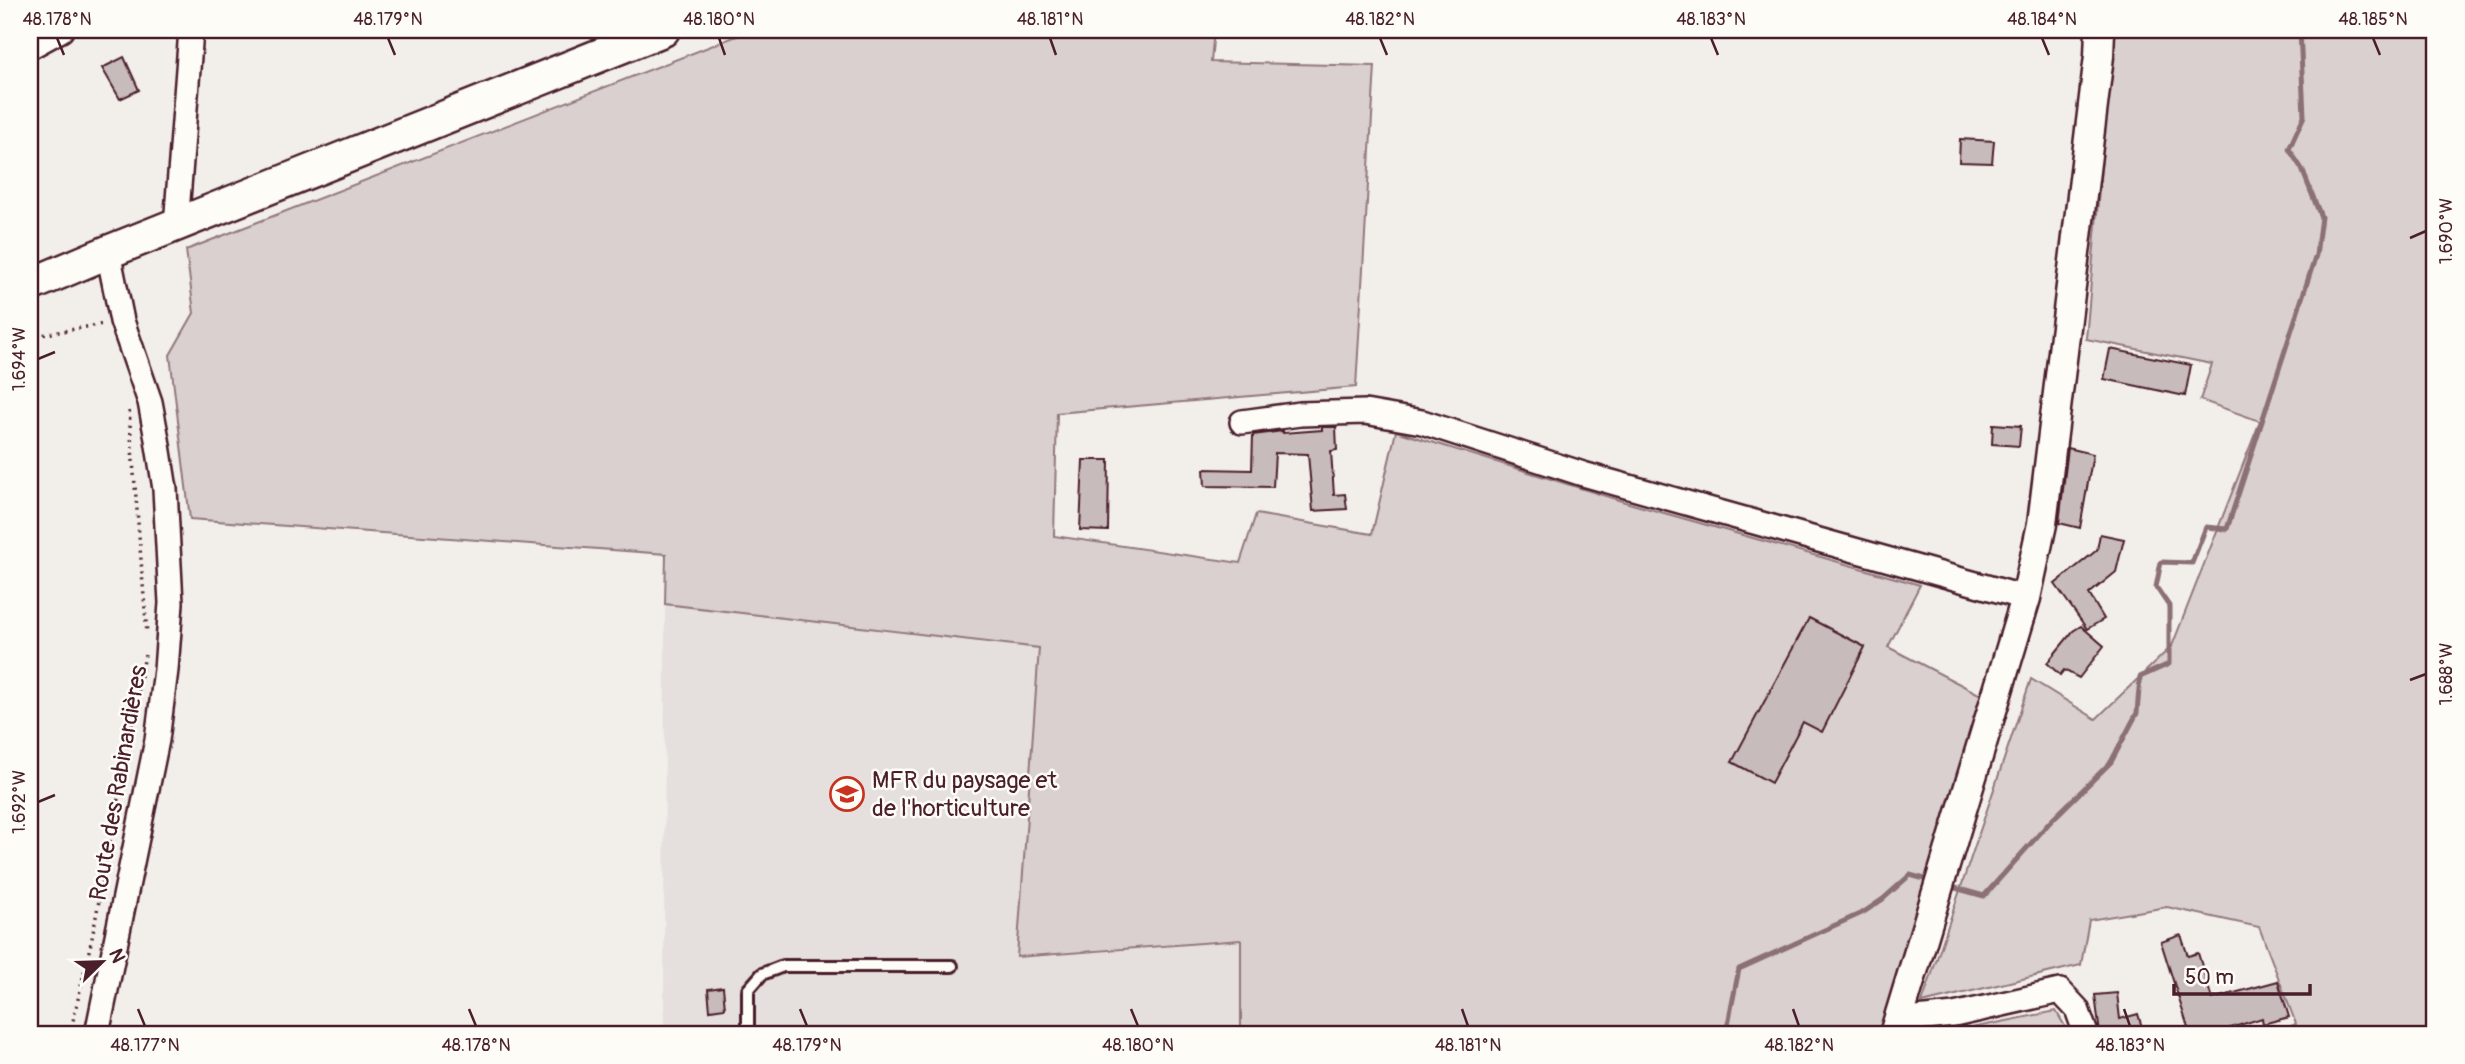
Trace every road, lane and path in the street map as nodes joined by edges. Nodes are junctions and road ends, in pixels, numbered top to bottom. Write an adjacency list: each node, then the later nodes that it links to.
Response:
1 (61, 30): 5 (street)
2 (191, 30): 6 (street)
3 (663, 30): 6 (main road)
4 (2100, 30): 13 (street)
5 (30, 47)
6 (178, 223): 7 (main road)
7 (107, 252): 8 (main road); 9 (street, Route des Rabinardières)
8 (30, 285)
9 (122, 321): 10 (path); 17 (street, Route des Rabinardières)
10 (30, 337)
11 (129, 406): 16 (path)
12 (1242, 422): 13 (street)
13 (2026, 598): 15 (street)
14 (952, 966): 18 (lane)
15 (1896, 1028): 19 (street)
16 (70, 1034)
17 (97, 1034)
18 (748, 1034)
19 (2086, 1034)

